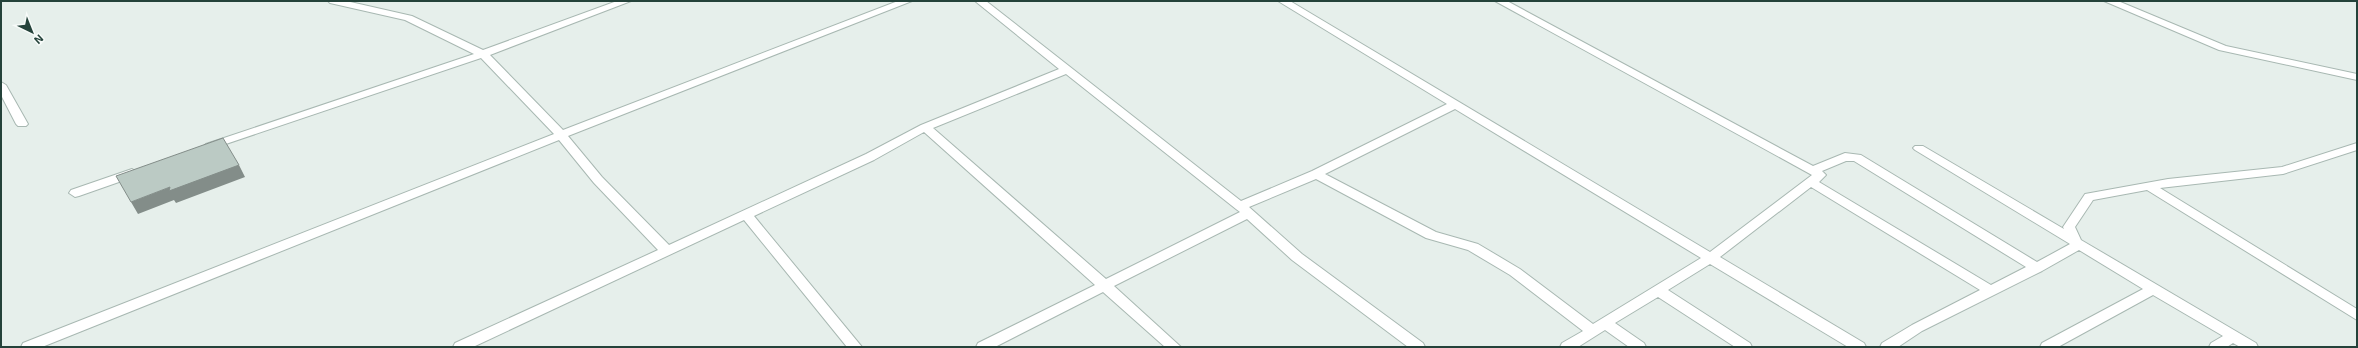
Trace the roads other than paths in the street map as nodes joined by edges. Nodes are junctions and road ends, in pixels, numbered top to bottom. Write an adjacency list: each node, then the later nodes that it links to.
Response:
1 (333, 1): 12 (street)
2 (599, 1): 10 (street)
3 (626, 1): 10 (street)
4 (907, 1): 19 (street)
5 (980, 1): 13 (street)
6 (1283, 1): 16 (street)
7 (1500, 1): 25 (street)
8 (2109, 1): 11 (street)
9 (2137, 1): 11 (street)
10 (609, 7): 12 (street)
11 (2143, 16): 14 (street)
12 (483, 54): 19 (street); 22 (street)
13 (1068, 69): 18 (street); 28 (street)
14 (2357, 77)
15 (1, 85): 17 (street)
16 (1454, 105): 24 (street); 32 (street)
17 (22, 124)
18 (925, 127): 29 (street); 34 (street)
19 (562, 135): 31 (street); 43 (street)
20 (2357, 146): 26 (street)
21 (1919, 148): 30 (street)
22 (202, 149)
23 (142, 170): 27 (street)
24 (1316, 174): 28 (street); 40 (street)
25 (1811, 176): 32 (street); 33 (street); 37 (street)
26 (2150, 186): 30 (street); 38 (street)
27 (75, 193)
28 (1244, 209): 34 (street); 48 (street)
29 (748, 214): 31 (street); 45 (street)
30 (2077, 244): 33 (street); 35 (street)
31 (668, 252): 44 (street)
32 (1710, 258): 36 (street); 52 (street)
33 (2038, 268): 37 (street)
34 (1105, 284): 42 (street); 47 (street)
35 (2155, 288): 41 (street); 54 (street)
36 (1659, 291): 39 (street); 51 (street)
37 (1991, 291): 53 (street)
38 (2357, 315)
39 (1605, 323): 40 (street); 50 (street)
40 (1593, 331): 49 (street)
41 (2234, 336): 55 (street); 56 (street)
42 (999, 344): 46 (street)
43 (28, 347)
44 (460, 347)
45 (855, 347)
46 (983, 347)
47 (1174, 347)
48 (1418, 347)
49 (1567, 347)
50 (1639, 347)
51 (1745, 347)
52 (1859, 347)
53 (1887, 347)
54 (2047, 347)
55 (2216, 347)
56 (2252, 347)

